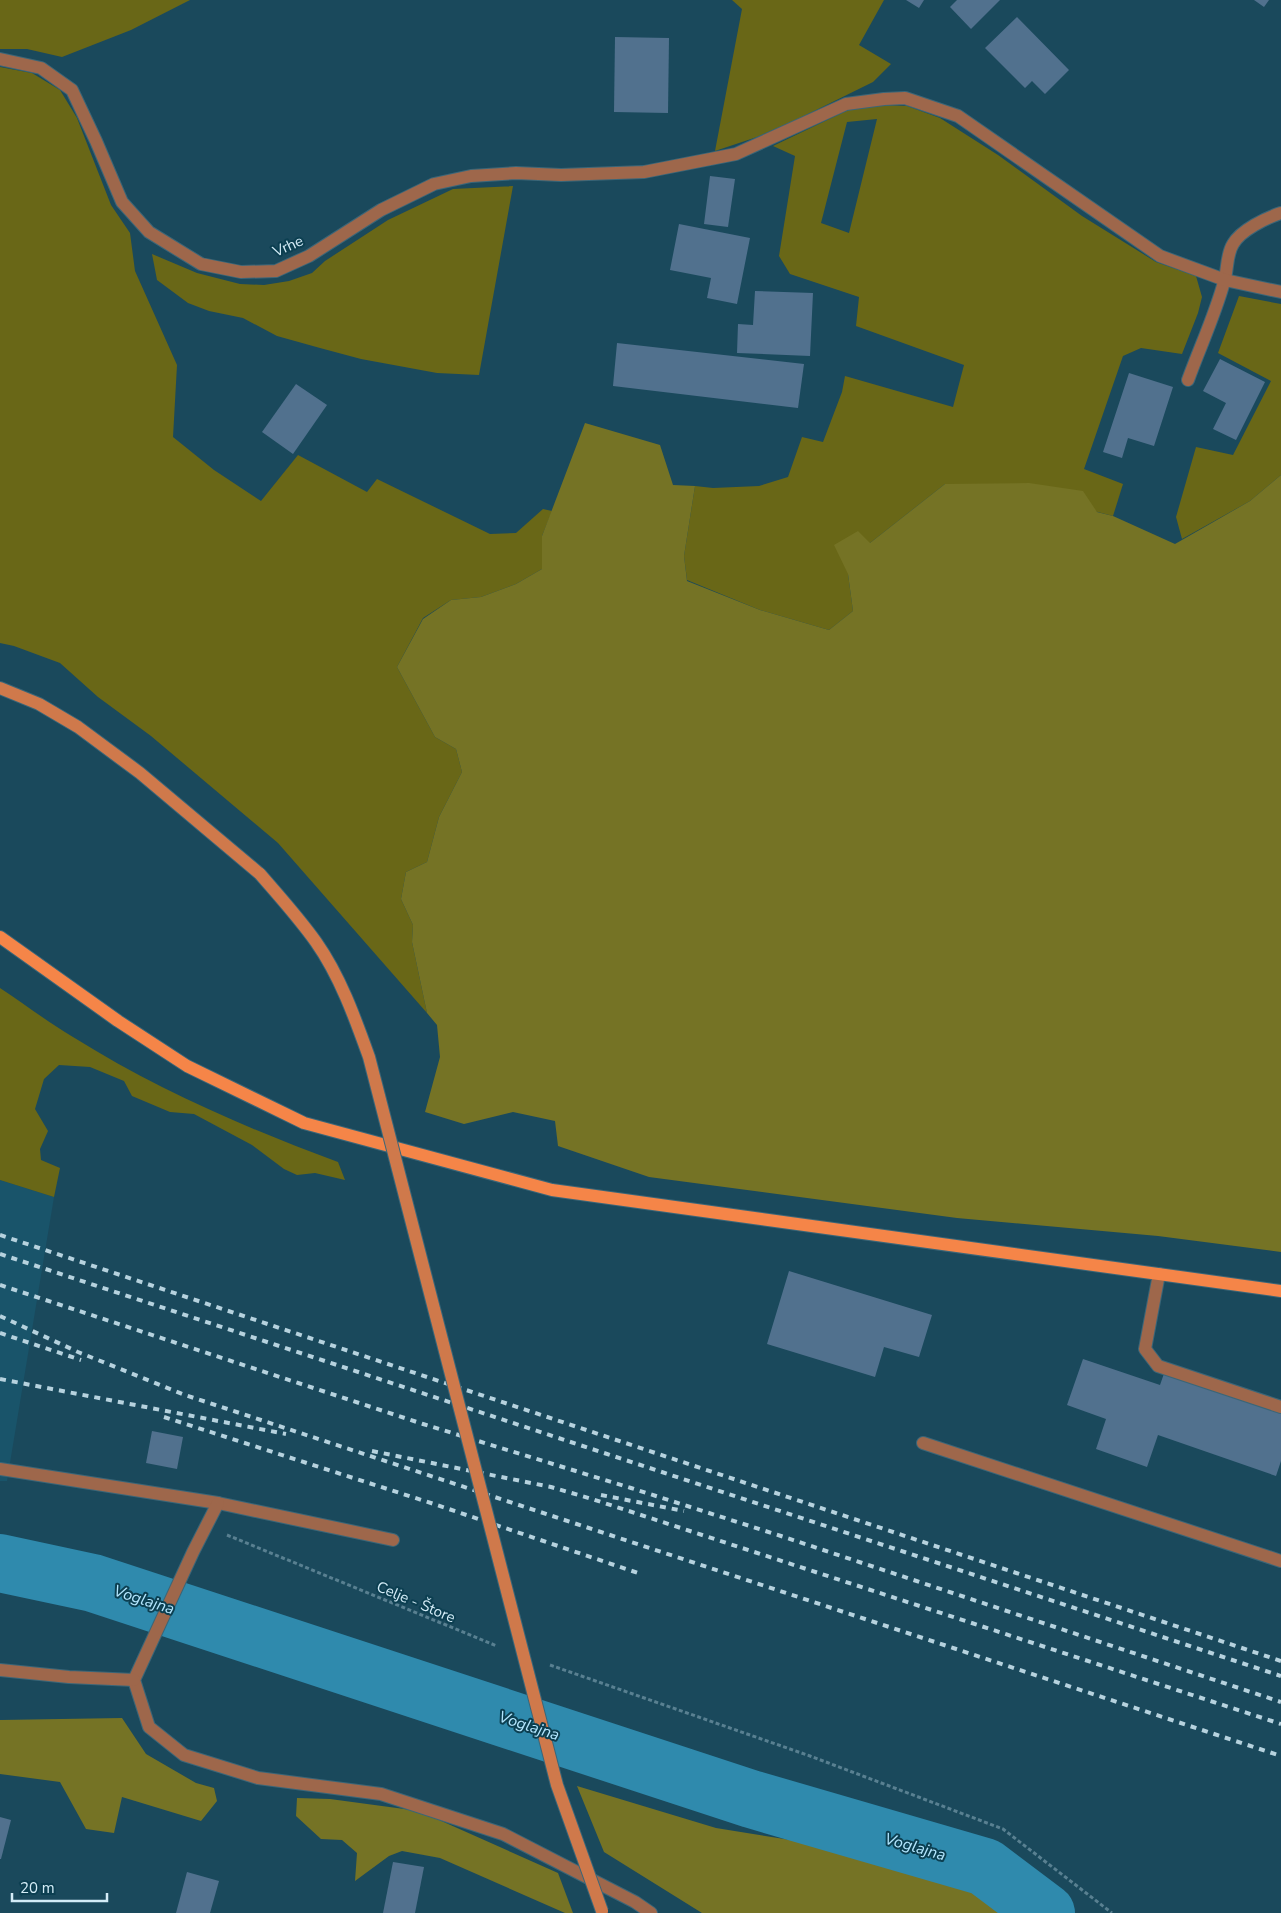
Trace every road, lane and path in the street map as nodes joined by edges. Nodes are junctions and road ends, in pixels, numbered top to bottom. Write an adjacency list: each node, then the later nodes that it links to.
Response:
1 (0, 59): 3 (street, Vrhe)
2 (1281, 213): 3 (street)
3 (1225, 280): 4 (street, Vrhe); 5 (street)
4 (1281, 292)
5 (1188, 380)
6 (0, 688): 21 (street, bridge)
7 (0, 936): 8 (main road)
8 (1159, 1274): 9 (main road); 10 (street)
9 (1281, 1291)
10 (1281, 1407)
11 (923, 1443): 16 (street)
12 (0, 1469): 13 (street)
13 (218, 1502): 15 (street); 20 (street)
14 (220, 1532): 17 (path, Celje - Štore)
15 (393, 1540)
16 (1281, 1561)
17 (506, 1649)
18 (542, 1662): 23 (path)
19 (0, 1670): 20 (street)
20 (134, 1680): 22 (street)
21 (603, 1912)
22 (651, 1913)
23 (1112, 1913)

